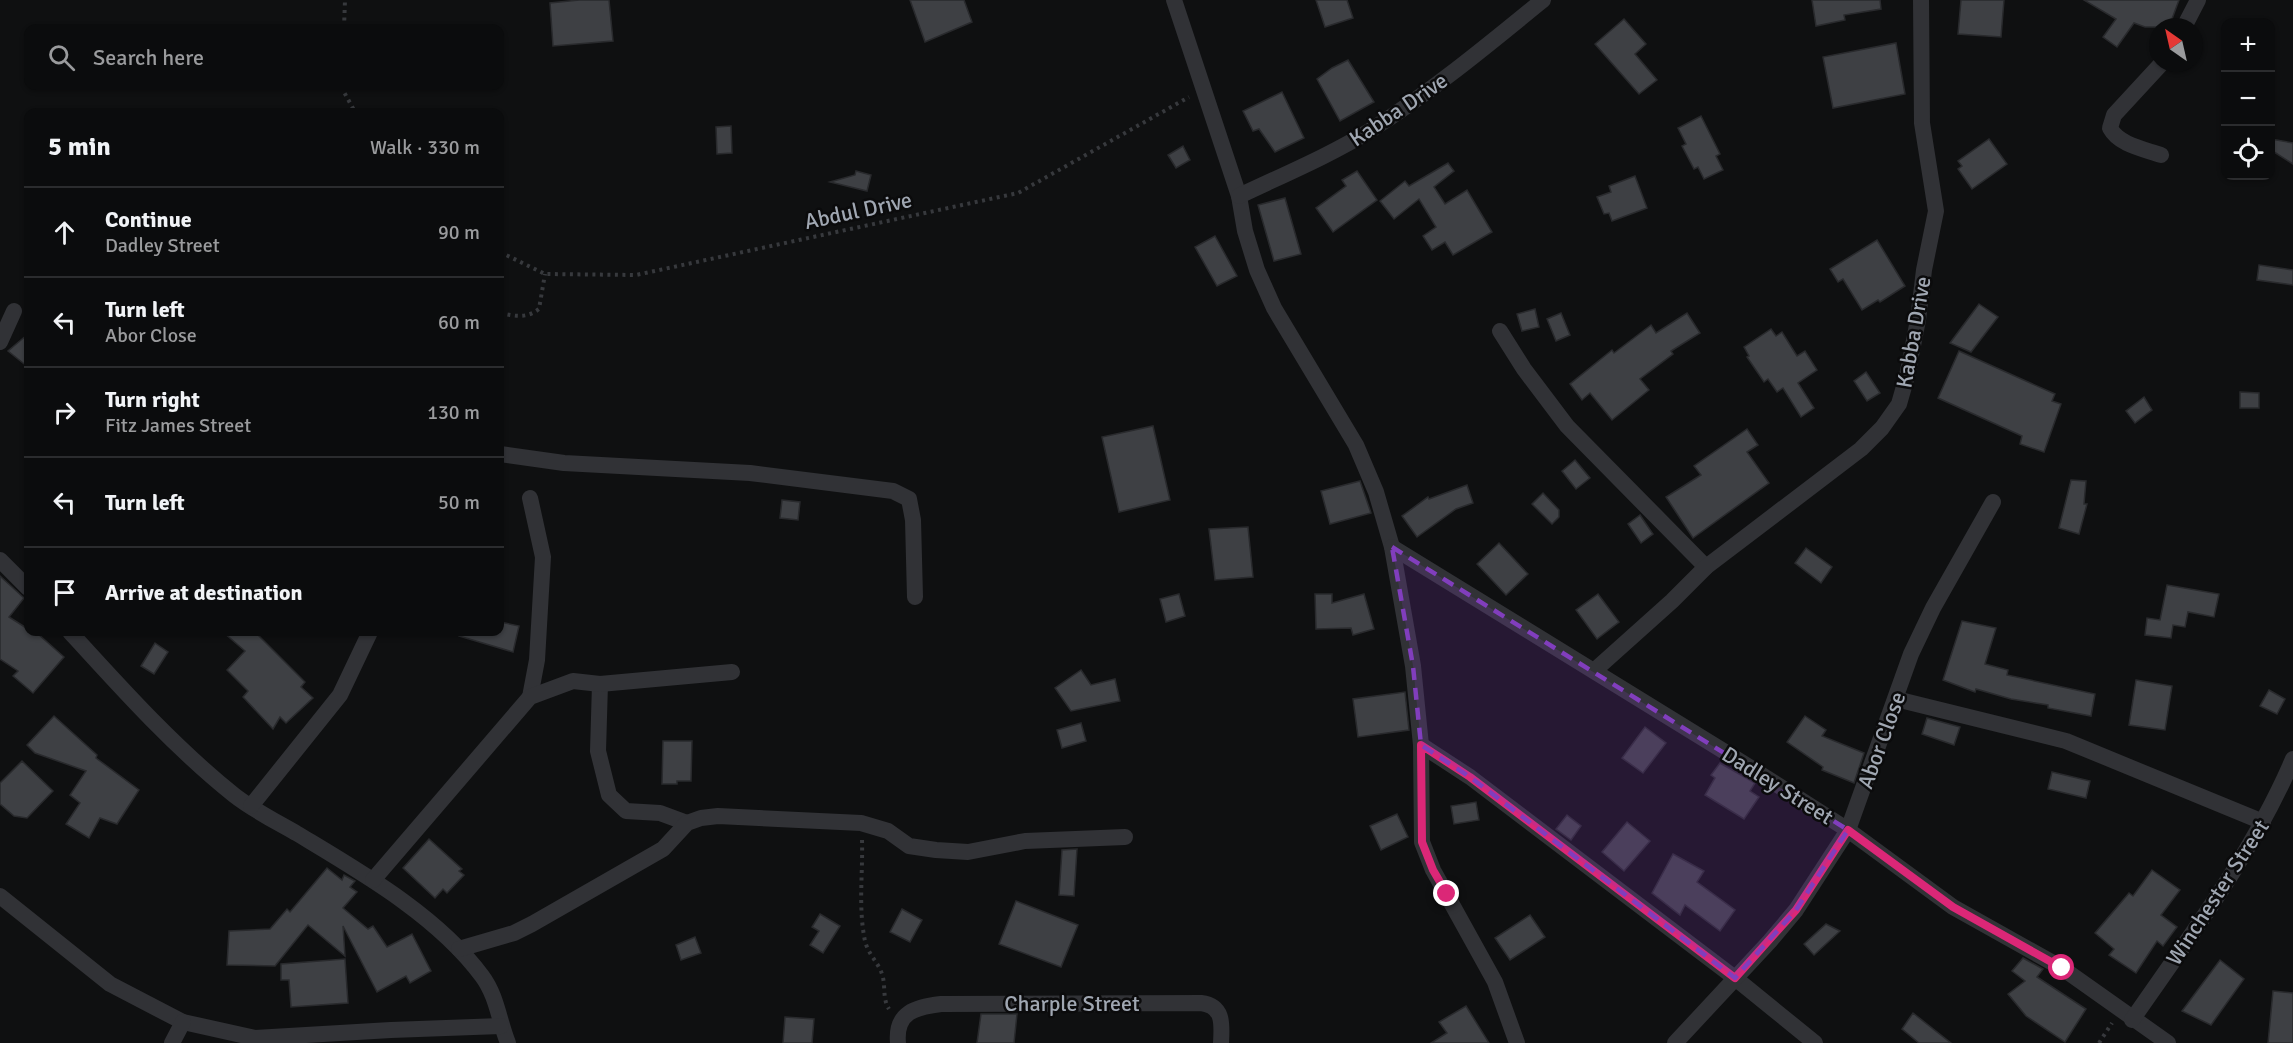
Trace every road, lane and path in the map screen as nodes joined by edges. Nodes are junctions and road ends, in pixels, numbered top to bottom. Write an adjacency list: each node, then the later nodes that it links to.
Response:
1 (345, 0): 7 (path)
2 (1174, 0): 9 (street)
3 (1543, 0): 13 (street, Kabba Drive)
4 (1921, 0): 25 (street, Kabba Drive)
5 (2198, 0): 6 (street)
6 (2189, 18)
7 (344, 24)
8 (2154, 72): 12 (street)
9 (1202, 89): 13 (street); 15 (path, Abdul Drive)
10 (344, 90): 11 (path)
11 (353, 108)
12 (2161, 155)
13 (1239, 196): 23 (street)
14 (504, 254): 15 (path, Abdul Drive)
15 (545, 274): 17 (path)
16 (14, 311): 19 (street)
17 (504, 314)
18 (1500, 331): 25 (street)
19 (0, 342)
20 (504, 455): 27 (street)
21 (530, 498): 33 (street)
22 (1993, 502): 34 (street, Abor Close)
23 (1392, 547): 30 (street, Dadley Street); 35 (street)
24 (0, 560): 26 (street)
25 (1706, 567): 30 (street, Kabba Drive)
26 (24, 584)
27 (915, 597)
28 (74, 636): 37 (street)
29 (368, 636): 37 (street)
30 (1595, 670): 41 (street, Dadley Street)
31 (732, 672): 32 (street)
32 (600, 684): 33 (street); 39 (street)
33 (530, 697): 43 (street)
34 (1896, 699): 38 (street); 41 (street, Abor Close)
35 (1421, 745): 46 (street); 55 (street)
36 (2293, 759): 38 (street, Winchester Street)
37 (251, 806): 43 (street)
38 (2264, 822): 47 (street, Winchester Street)
39 (687, 823): 40 (street); 45 (street)
40 (861, 823): 42 (street); 49 (path)
41 (1848, 830): 46 (street, Abor Close); 47 (street, Dadley Street)
42 (1125, 837)
43 (373, 880): 45 (street)
44 (0, 896): 48 (street)
45 (459, 949): 50 (street)
46 (1735, 978): 56 (street, Abor Close); 57 (street)
47 (2126, 1015): 58 (path); 59 (street, Dadley Street)
48 (183, 1022): 50 (street); 51 (street)
49 (899, 1025): 53 (street); 54 (street, Charple Street)
50 (501, 1026): 52 (street)
51 (172, 1043)
52 (508, 1043)
53 (898, 1043)
54 (1221, 1043)
55 (1517, 1043)
56 (1675, 1043)
57 (1815, 1043)
58 (2099, 1043)
59 (2168, 1043)

